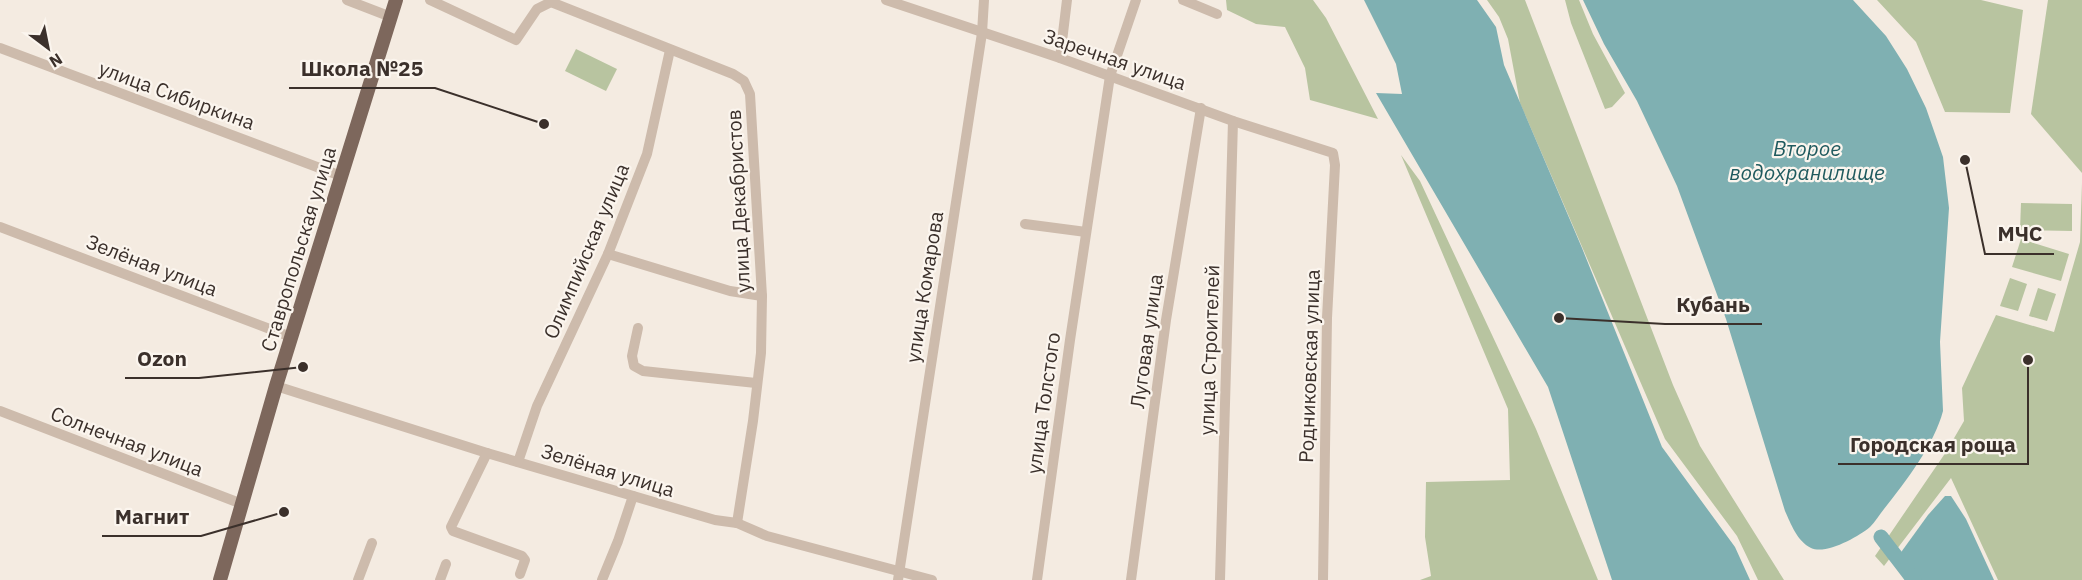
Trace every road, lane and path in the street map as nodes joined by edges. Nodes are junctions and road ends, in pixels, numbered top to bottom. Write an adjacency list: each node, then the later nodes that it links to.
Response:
1 (347, 0): 10 (street)
2 (396, 0): 10 (main road, Ставропольская улица)
3 (430, 0): 13 (street, улица Декабристов)
4 (885, 0): 11 (street, Заречная улица)
5 (984, 0): 11 (street, улица Комарова)
6 (1067, 0): 14 (street)
7 (1136, 0): 15 (street, улица Толстого)
8 (1183, 0): 9 (street)
9 (1217, 14)
10 (391, 17): 19 (main road, Ставропольская улица)
11 (982, 33): 14 (street, Заречная улица); 38 (street, улица Комарова)
12 (0, 48): 19 (street, улица Сибиркина)
13 (670, 50): 23 (street, Олимпийская улица); 24 (street, улица Декабристов)
14 (1060, 58): 15 (street, Заречная улица)
15 (1110, 76): 16 (street, Заречная улица); 22 (street, улица Толстого)
16 (1201, 108): 17 (street, Заречная улица); 45 (street, Луговая улица)
17 (1233, 121): 18 (street, Заречная улица); 46 (street, улица Строителей)
18 (1333, 153): 47 (street, Родниковская улица)
19 (341, 176): 26 (main road, Ставропольская улица)
20 (1025, 224): 22 (street)
21 (0, 227): 26 (street, Зелёная улица)
22 (1086, 232): 44 (street, улица Толстого)
23 (608, 254): 24 (street); 31 (street, Олимпийская улица)
24 (762, 296): 27 (street, улица Декабристов)
25 (638, 328): 27 (street)
26 (291, 338): 28 (main road, Ставропольская улица)
27 (756, 383): 34 (street, улица Декабристов)
28 (276, 386): 30 (street, Зелёная улица); 33 (main road, Ставропольская улица)
29 (0, 411): 33 (street, Солнечная улица)
30 (487, 453): 31 (street, Зелёная улица); 37 (street)
31 (518, 462): 32 (street, Зелёная улица)
32 (633, 496): 34 (street, Зелёная улица); 42 (street)
33 (242, 504): 39 (main road, Ставропольская улица)
34 (737, 523): 38 (street, Зелёная улица)
35 (372, 543): 40 (street)
36 (446, 564): 41 (street)
37 (520, 574)
38 (899, 576): 43 (street, Зелёная улица)
39 (220, 580)
40 (358, 580)
41 (440, 580)
42 (602, 580)
43 (932, 580)
44 (1037, 580)
45 (1131, 580)
46 (1220, 580)
47 (1323, 580)

